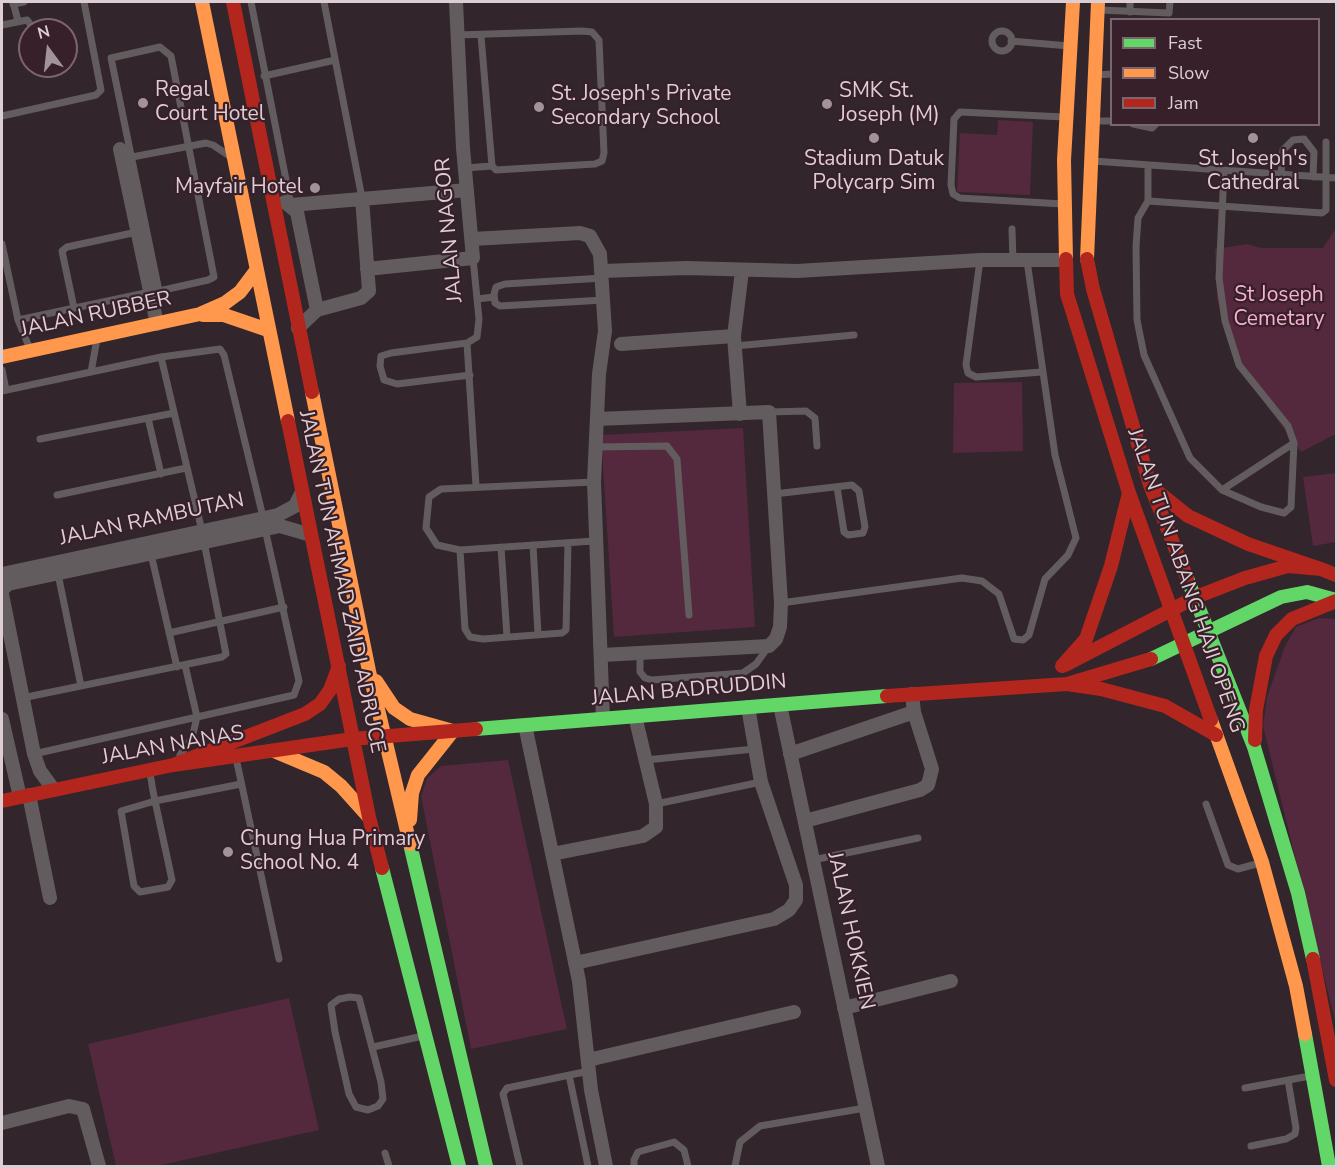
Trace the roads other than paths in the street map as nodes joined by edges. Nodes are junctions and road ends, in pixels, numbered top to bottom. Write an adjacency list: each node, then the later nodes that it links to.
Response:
1 (24, 2): 11 (lane)
2 (84, 2): 21 (lane)
3 (202, 2): 33 (main road, JALAN TUN AHMAD ZAIDI ADRUCE)
4 (233, 2): 44 (main road, JALAN TUN AHMAD ZAIDI ADRUCE)
5 (251, 2): 25 (lane)
6 (324, 2): 22 (lane)
7 (456, 2): 16 (street, JALAN NAGOR)
8 (1073, 2): 19 (main road, JALAN TUN ABANG HAJI OPENG)
9 (1130, 2): 13 (lane)
10 (1170, 2): 13 (lane)
11 (13, 3): 14 (lane)
12 (1098, 6): 13 (lane); 23 (main road, JALAN TUN ABANG HAJI OPENG)
13 (1130, 12)
14 (18, 21): 15 (lane)
15 (2, 25)
16 (458, 35): 17 (lane); 37 (street, JALAN NAGOR)
17 (481, 36): 35 (lane); 35 (lane)
18 (1011, 41): 19 (lane)
19 (1069, 46): 27 (main road, JALAN TUN ABANG HAJI OPENG)
20 (111, 58): 21 (lane); 31 (lane); 32 (lane)
21 (96, 60): 26 (lane)
22 (335, 60): 25 (lane); 45 (lane)
23 (1093, 75): 24 (lane); 28 (main road, JALAN TUN ABANG HAJI OPENG)
24 (1110, 75)
25 (264, 76): 48 (lane)
26 (2, 116)
27 (1065, 117): 47 (main road, JALAN TUN ABANG HAJI OPENG); 47 (lane)
28 (1091, 121): 29 (lane); 34 (main road, JALAN TUN ABANG HAJI OPENG)
29 (1110, 121)
30 (1326, 142): 41 (lane)
31 (191, 146): 32 (lane); 33 (lane); 62 (lane)
32 (126, 153): 51 (street); 62 (lane)
33 (235, 160): 60 (main road, JALAN TUN AHMAD ZAIDI ADRUCE)
34 (1090, 161): 36 (lane); 98 (main road, JALAN TUN ABANG HAJI OPENG)
35 (492, 166): 37 (lane)
36 (1148, 167): 38 (lane); 46 (lane)
37 (465, 168): 43 (street, JALAN NAGOR)
38 (1224, 172): 39 (lane); 49 (lane)
39 (1281, 174): 40 (lane); 40 (lane)
40 (1313, 177): 41 (lane)
41 (1327, 178): 42 (lane); 49 (lane)
42 (1336, 178)
43 (467, 190): 45 (street); 52 (street, JALAN NAGOR)
44 (272, 197): 48 (street); 71 (main road, JALAN TUN AHMAD ZAIDI ADRUCE)
45 (362, 198): 48 (street); 58 (street)
46 (1148, 201): 49 (lane); 101 (lane)
47 (1063, 204): 56 (main road, JALAN TUN ABANG HAJI OPENG)
48 (291, 205): 67 (street)
49 (1222, 207): 92 (lane)
50 (1012, 229): 57 (lane)
51 (137, 232): 62 (street); 66 (lane)
52 (472, 239): 54 (street, JALAN NAGOR); 61 (street)
53 (2, 244): 69 (lane)
54 (473, 258): 58 (street); 64 (lane, JALAN NAGOR)
55 (981, 260): 57 (street); 59 (street); 83 (lane)
56 (1064, 260): 57 (street); 103 (main road, JALAN TUN ABANG HAJI OPENG)
57 (1020, 261): 83 (lane)
58 (367, 269): 67 (street)
59 (742, 271): 61 (street); 75 (street)
60 (255, 272): 68 (main road, JALAN RUBBER); 72 (main road, JALAN TUN AHMAD ZAIDI ADRUCE)
61 (603, 275): 63 (lane); 65 (street)
62 (154, 291): 66 (lane); 70 (street)
63 (494, 297): 64 (lane); 65 (lane)
64 (477, 299): 76 (lane, JALAN NAGOR)
65 (604, 300): 90 (street)
66 (74, 308): 69 (lane)
67 (316, 310): 71 (street)
68 (200, 314): 70 (main road, JALAN RUBBER); 72 (main road, JALAN RUBBER)
69 (18, 320): 78 (lane)
70 (157, 324): 74 (main road, JALAN RUBBER)
71 (298, 328): 137 (main road, JALAN TUN AHMAD ZAIDI ADRUCE)
72 (268, 330): 102 (main road, JALAN TUN AHMAD ZAIDI ADRUCE)
73 (854, 335): 75 (lane)
74 (98, 337): 78 (main road, JALAN RUBBER); 82 (lane)
75 (735, 341): 77 (street); 88 (street)
76 (467, 343): 84 (lane, JALAN NAGOR); 84 (lane)
77 (621, 344)
78 (31, 351): 79 (main road, JALAN RUBBER)
79 (2, 357)
80 (161, 357): 82 (lane); 87 (lane); 106 (lane)
81 (2, 370): 85 (lane)
82 (91, 372): 85 (lane)
83 (1042, 372): 121 (lane)
84 (470, 375): 99 (lane, JALAN NAGOR)
85 (4, 391)
86 (770, 412): 88 (street); 93 (lane); 104 (street)
87 (174, 413): 89 (lane); 95 (lane)
88 (740, 414): 90 (street)
89 (148, 418): 91 (lane); 96 (lane)
90 (597, 419): 94 (street)
91 (40, 439)
92 (1294, 443): 101 (lane); 101 (lane)
93 (817, 446)
94 (596, 447): 97 (street); 124 (lane)
95 (186, 468): 96 (lane); 108 (lane)
96 (161, 474): 105 (lane)
97 (594, 482): 99 (lane); 109 (street)
98 (1150, 485): 115 (main road); 119 (main road, JALAN TUN ABANG HAJI OPENG)
99 (476, 486): 113 (lane)
100 (837, 487): 100 (lane); 104 (lane)
101 (1222, 490)
102 (302, 492): 106 (street, JALAN RAMBUTAN); 107 (main road, JALAN TUN AHMAD ZAIDI ADRUCE)
103 (1129, 493): 123 (main road, JALAN TUN ABANG HAJI OPENG); 136 (main road)
104 (773, 494): 121 (street)
105 (57, 495)
106 (264, 523): 107 (street, JALAN RAMBUTAN); 108 (street, JALAN RAMBUTAN); 122 (lane)
107 (311, 535): 135 (main road, JALAN TUN AHMAD ZAIDI ADRUCE)
108 (203, 536): 114 (street, JALAN RAMBUTAN); 118 (street, JALAN RAMBUTAN); 125 (lane)
109 (594, 541): 110 (lane); 133 (street)
110 (568, 543): 111 (lane); 128 (lane)
111 (533, 545): 112 (lane); 128 (lane)
112 (501, 547): 113 (lane); 129 (lane)
113 (460, 550): 129 (lane)
114 (151, 554): 116 (street, JALAN RAMBUTAN); 127 (lane)
115 (1321, 569): 117 (main road); 119 (main road, JALAN BADRUDDIN)
116 (58, 574): 118 (street, JALAN RAMBUTAN); 139 (lane)
117 (1336, 575)
118 (2, 585): 142 (street)
119 (1196, 597): 123 (main road, JALAN BADRUDDIN); 126 (main road, JALAN TUN ABANG HAJI OPENG)
120 (1336, 600): 126 (main road, JALAN BADRUDDIN); 155 (main road)
121 (781, 603): 130 (street)
122 (284, 607): 125 (lane); 147 (lane)
123 (1170, 611): 131 (main road, JALAN TUN ABANG HAJI OPENG); 136 (main road, JALAN BADRUDDIN)
124 (689, 615)
125 (220, 621): 127 (lane); 134 (lane)
126 (1210, 632): 131 (main road, JALAN BADRUDDIN); 155 (main road, JALAN TUN ABANG HAJI OPENG)
127 (170, 633): 134 (lane)
128 (538, 634): 129 (lane)
129 (507, 638)
130 (769, 646): 132 (street); 132 (lane)
131 (1183, 646): 138 (main road, JALAN BADRUDDIN); 152 (main road, JALAN TUN ABANG HAJI OPENG)
132 (640, 653): 133 (street)
133 (602, 656): 149 (street)
134 (181, 666): 139 (lane); 147 (lane)
135 (339, 666): 154 (main road, JALAN TUN AHMAD ZAIDI ADRUCE); 163 (main road)
136 (1062, 666): 140 (main road, JALAN BADRUDDIN)
137 (369, 671): 151 (main road); 153 (main road, JALAN TUN AHMAD ZAIDI ADRUCE)
138 (1067, 684): 140 (main road, JALAN BADRUDDIN); 152 (main road)
139 (81, 686): 142 (lane)
140 (998, 687): 141 (main road, JALAN BADRUDDIN)
141 (912, 694): 143 (main road, JALAN BADRUDDIN); 145 (street)
142 (22, 698): 158 (street)
143 (780, 705): 144 (main road, JALAN BADRUDDIN); 159 (street, JALAN HOKKIEN)
144 (748, 707): 146 (main road, JALAN BADRUDDIN); 156 (street)
145 (914, 712): 159 (street); 174 (street)
146 (635, 716): 149 (main road, JALAN BADRUDDIN); 162 (street)
147 (197, 717): 158 (lane); 163 (lane)
148 (2, 719): 161 (street)
149 (603, 719): 150 (main road, JALAN BADRUDDIN)
150 (525, 725): 151 (main road, JALAN BADRUDDIN); 177 (street)
151 (453, 731): 153 (main road, JALAN BADRUDDIN); 175 (main road)
152 (1216, 735): 179 (main road, JALAN TUN ABANG HAJI OPENG)
153 (384, 737): 154 (main road, JALAN NANAS); 175 (main road, JALAN TUN AHMAD ZAIDI ADRUCE)
154 (352, 739): 157 (main road, JALAN NANAS); 173 (main road, JALAN TUN AHMAD ZAIDI ADRUCE)
155 (1254, 747): 192 (main road, JALAN TUN ABANG HAJI OPENG)
156 (754, 749): 162 (lane); 165 (street)
157 (274, 751): 160 (main road, JALAN NANAS); 173 (main road)
158 (34, 754): 167 (street)
159 (790, 754): 174 (street, JALAN HOKKIEN)
160 (235, 756): 163 (main road, JALAN NANAS); 166 (lane)
161 (6, 759): 168 (street)
162 (646, 760): 171 (street)
163 (173, 765): 164 (main road, JALAN NANAS)
164 (149, 770): 167 (main road, JALAN NANAS); 170 (lane)
165 (761, 782): 171 (lane); 182 (street)
166 (241, 784): 170 (lane); 181 (lane)
167 (54, 790): 168 (main road, JALAN NANAS)
168 (25, 796): 169 (main road, JALAN NANAS); 180 (street)
169 (2, 801)
170 (155, 801): 170 (lane)
171 (656, 804): 177 (street)
172 (1206, 804): 179 (lane)
173 (369, 817): 186 (main road, JALAN TUN AHMAD ZAIDI ADRUCE)
174 (805, 821): 178 (street, JALAN HOKKIEN)
175 (408, 837): 201 (main road, JALAN TUN AHMAD ZAIDI ADRUCE)
176 (918, 838): 178 (lane)
177 (552, 854): 182 (street)
178 (813, 860): 184 (street, JALAN HOKKIEN)
179 (1262, 862): 190 (main road, JALAN TUN ABANG HAJI OPENG)
180 (50, 898)
181 (279, 959)
182 (575, 963): 188 (street)
183 (951, 981): 184 (street)
184 (844, 1008): 194 (street, JALAN HOKKIEN)
185 (794, 1012): 188 (street)
186 (426, 1036): 187 (lane); 200 (main road, JALAN TUN AHMAD ZAIDI ADRUCE)
187 (373, 1047): 187 (lane)
188 (588, 1065): 189 (lane); 204 (street)
189 (569, 1075): 202 (lane); 203 (lane)
190 (1312, 1075): 191 (lane); 209 (main road, JALAN TUN ABANG HAJI OPENG)
191 (1288, 1080): 193 (lane); 196 (lane)
192 (1336, 1080)
193 (1245, 1088)
194 (866, 1108): 207 (lane); 208 (street, JALAN HOKKIEN)
195 (2, 1123): 198 (street)
196 (1251, 1146)
197 (385, 1153): 199 (lane)
198 (99, 1167)
199 (389, 1167)
200 (459, 1167)
201 (486, 1167)
202 (520, 1167)
203 (588, 1167)
204 (606, 1167)
205 (634, 1167): 206 (lane)
206 (688, 1167)
207 (735, 1167)
208 (878, 1167)
209 (1329, 1167)

